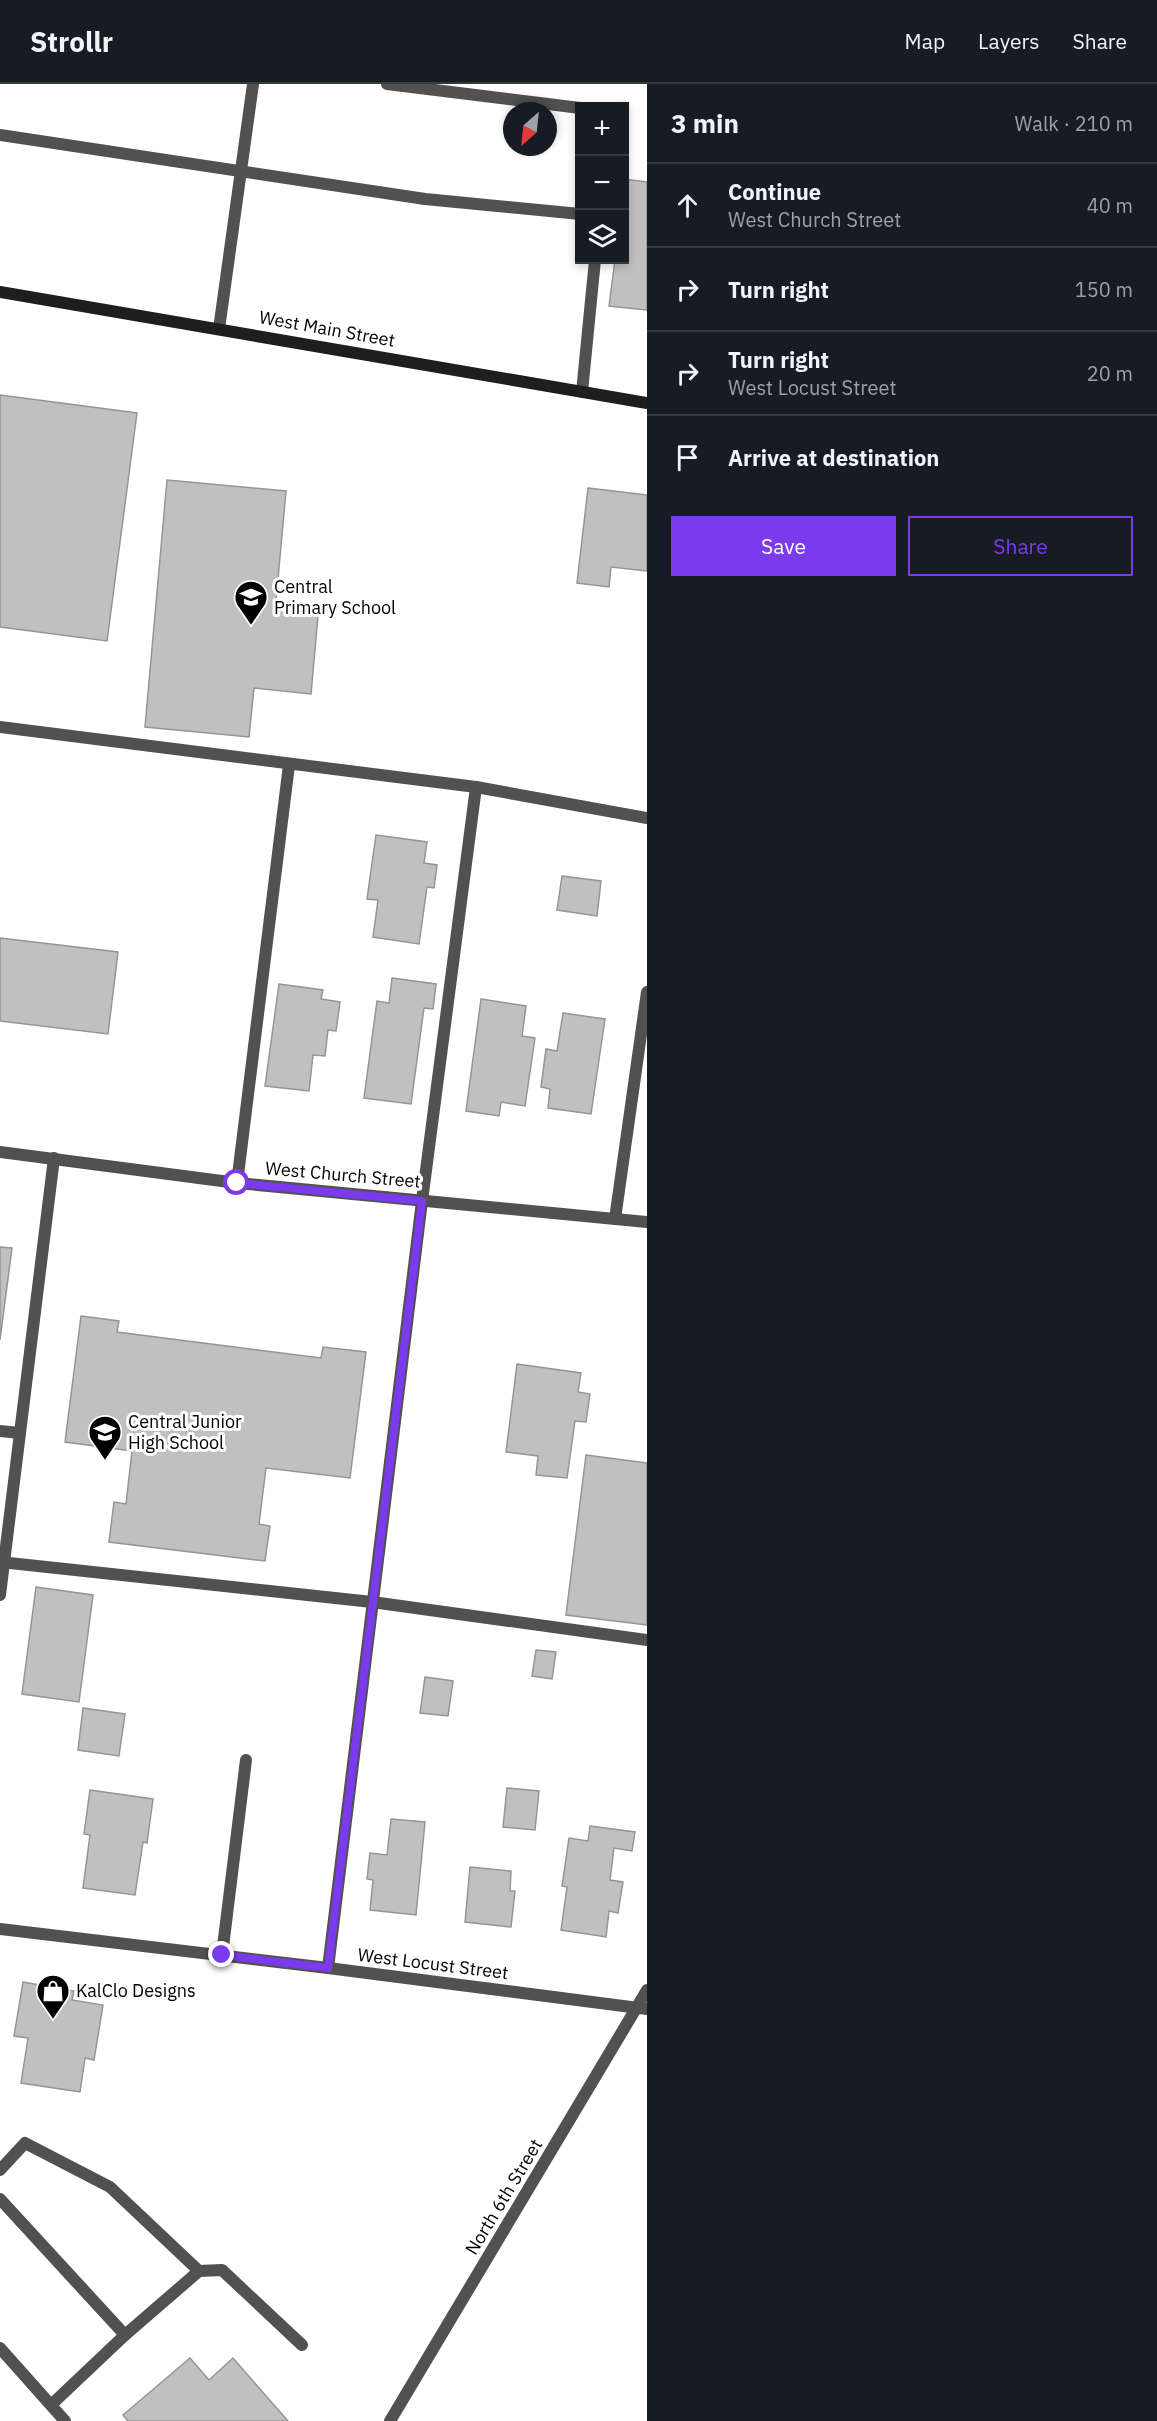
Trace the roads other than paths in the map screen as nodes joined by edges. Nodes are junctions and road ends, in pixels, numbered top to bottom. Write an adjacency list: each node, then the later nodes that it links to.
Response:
1 (253, 84): 5 (street)
2 (387, 84): 3 (street)
3 (575, 108)
4 (0, 135): 5 (street)
5 (241, 172): 6 (street); 9 (street)
6 (575, 214)
7 (595, 264): 10 (street)
8 (0, 292): 9 (main road, West Main Street)
9 (219, 329): 10 (main road, West Main Street)
10 (582, 392): 11 (main road, West Main Street)
11 (647, 403)
12 (0, 727): 13 (street)
13 (289, 765): 14 (street); 19 (street)
14 (476, 787): 15 (street); 20 (street)
15 (647, 818)
16 (647, 992): 21 (street)
17 (0, 1152): 18 (street, West Church Street)
18 (54, 1158): 19 (street, West Church Street); 24 (street)
19 (237, 1183): 20 (street, West Church Street)
20 (422, 1201): 21 (street, West Church Street); 27 (street)
21 (615, 1219): 22 (street, West Church Street)
22 (647, 1222)
23 (0, 1431): 24 (street)
24 (20, 1433): 25 (street)
25 (2, 1562): 26 (street); 27 (street)
26 (0, 1595)
27 (372, 1602): 28 (street); 32 (street)
28 (647, 1640)
29 (246, 1760): 31 (street)
30 (0, 1929): 31 (street, West Locust Street)
31 (222, 1955): 32 (street, West Locust Street)
32 (328, 1968): 34 (street, West Locust Street)
33 (647, 1990): 34 (street, North 6th Street)
34 (642, 2009): 43 (street, North 6th Street)
35 (0, 2170): 37 (street)
36 (0, 2199): 38 (street)
37 (199, 2271): 38 (street); 39 (street)
38 (125, 2335): 41 (street)
39 (302, 2345)
40 (0, 2348): 41 (street)
41 (51, 2405): 42 (street)
42 (65, 2421)
43 (390, 2421)

